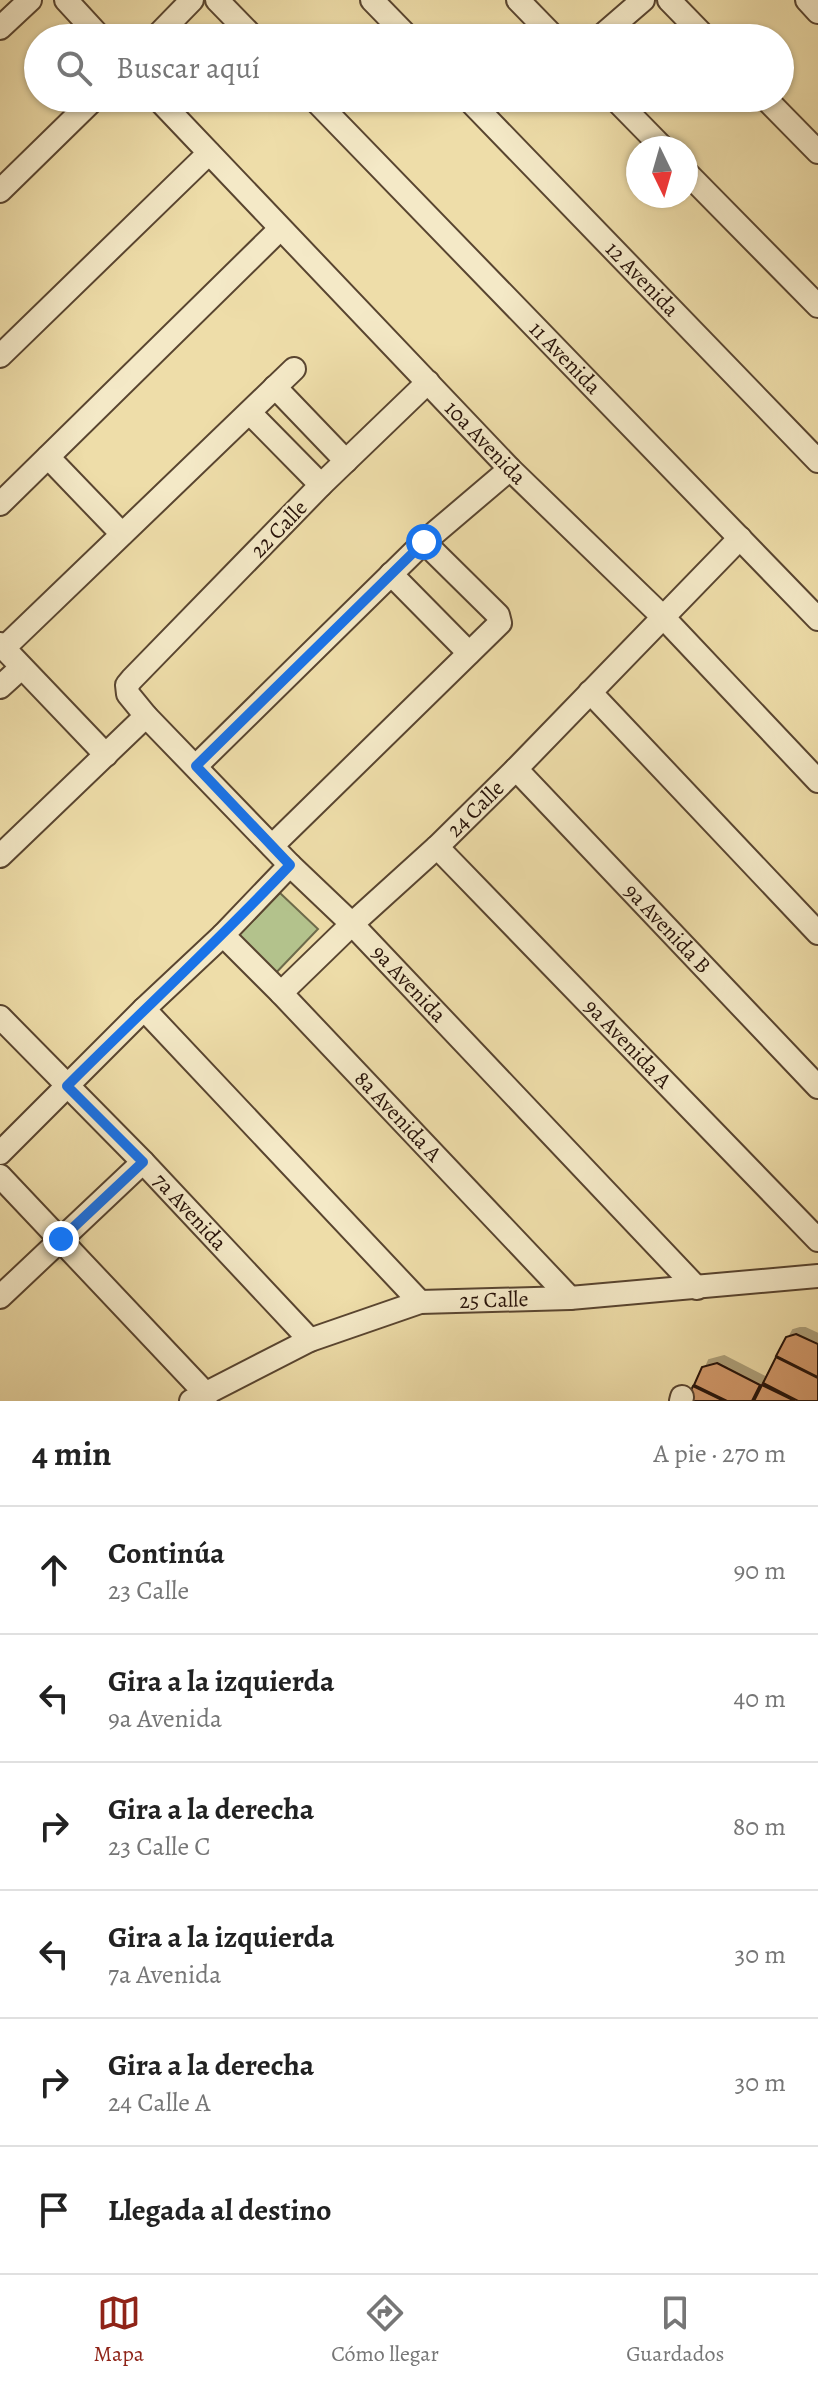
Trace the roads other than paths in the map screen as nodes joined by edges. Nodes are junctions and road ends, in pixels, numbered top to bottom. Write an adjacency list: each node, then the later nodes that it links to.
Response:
1 (30, 0): 18 (street)
2 (66, 0): 11 (street)
3 (192, 0): 12 (street)
4 (217, 0): 13 (street)
5 (372, 0): 14 (street)
6 (518, 0): 15 (street)
7 (643, 0): 16 (street)
8 (669, 0): 17 (street)
9 (807, 0): 10 (street)
10 (818, 12)
11 (88, 24)
12 (169, 24)
13 (240, 24)
14 (395, 24)
15 (541, 24)
16 (615, 24)
17 (692, 24)
18 (0, 28)
19 (81, 112): 29 (street)
20 (170, 112): 27 (street, 10a Avenida)
21 (327, 112): 44 (street, 11 Avenida)
22 (481, 112): 39 (street, 12 Avenida)
23 (628, 112): 25 (street)
24 (779, 112): 26 (street)
25 (651, 136)
26 (818, 152)
27 (209, 153): 30 (street, 10a Avenida); 32 (street)
28 (698, 184): 31 (street)
29 (0, 191)
30 (280, 229): 34 (street, 10a Avenida); 37 (street)
31 (818, 306)
32 (0, 356)
33 (294, 369): 35 (street)
34 (428, 382): 38 (street, 22 Calle); 40 (street, 10a Avenida)
35 (275, 387): 36 (street); 38 (street)
36 (250, 413): 41 (street); 43 (street)
37 (48, 457): 42 (street); 43 (street)
38 (346, 461): 41 (street, 22 Calle)
39 (818, 461)
40 (510, 469): 45 (street); 47 (street, 10a Avenida)
41 (321, 485): 52 (street, 22 Calle)
42 (0, 504)
43 (122, 534): 49 (street)
44 (740, 538): 47 (street, 24 Calle); 48 (street, 11 Avenida)
45 (424, 542): 46 (street); 50 (street)
46 (391, 574): 50 (street); 57 (street)
47 (664, 618): 54 (street, 24 Calle); 59 (street, 10a Avenida)
48 (818, 619)
49 (2, 646): 51 (street)
50 (469, 653): 60 (street)
51 (21, 668): 53 (street); 56 (street)
52 (132, 679): 55 (street, 9a Avenida)
53 (0, 687)
54 (590, 692): 58 (street, 24 Calle); 65 (street)
55 (146, 716): 56 (street); 57 (street, 9a Avenida)
56 (106, 755): 62 (street)
57 (196, 766): 60 (street, 9a Avenida)
58 (516, 769): 61 (street, 24 Calle); 71 (street, 9a Avenida B)
59 (818, 781)
60 (272, 846): 63 (street, 9a Avenida)
61 (437, 847): 64 (street, 24 Calle); 76 (street, 9a Avenida A)
62 (0, 856)
63 (290, 865): 64 (street, 9a Avenida); 66 (street)
64 (352, 924): 67 (street, 24 Calle); 78 (street, 9a Avenida)
65 (818, 933)
66 (223, 935): 67 (street, 8a Avenida A); 68 (street)
67 (281, 993): 80 (street, 8a Avenida A)
68 (144, 1009): 70 (street); 81 (street)
69 (0, 1017): 70 (street, 7a Avenida)
70 (67, 1086): 72 (street); 73 (street, 7a Avenida)
71 (818, 1087)
72 (0, 1153)
73 (143, 1162): 75 (street); 82 (street, 7a Avenida)
74 (0, 1176): 75 (street)
75 (61, 1239): 79 (street); 83 (street)
76 (818, 1240)
77 (818, 1276): 78 (street, 25 Calle)
78 (697, 1288): 80 (street, 25 Calle)
79 (0, 1297)
80 (570, 1298): 81 (street, 25 Calle)
81 (420, 1302): 82 (street, 25 Calle)
82 (310, 1340): 83 (street, 25 Calle)
83 (199, 1398)

